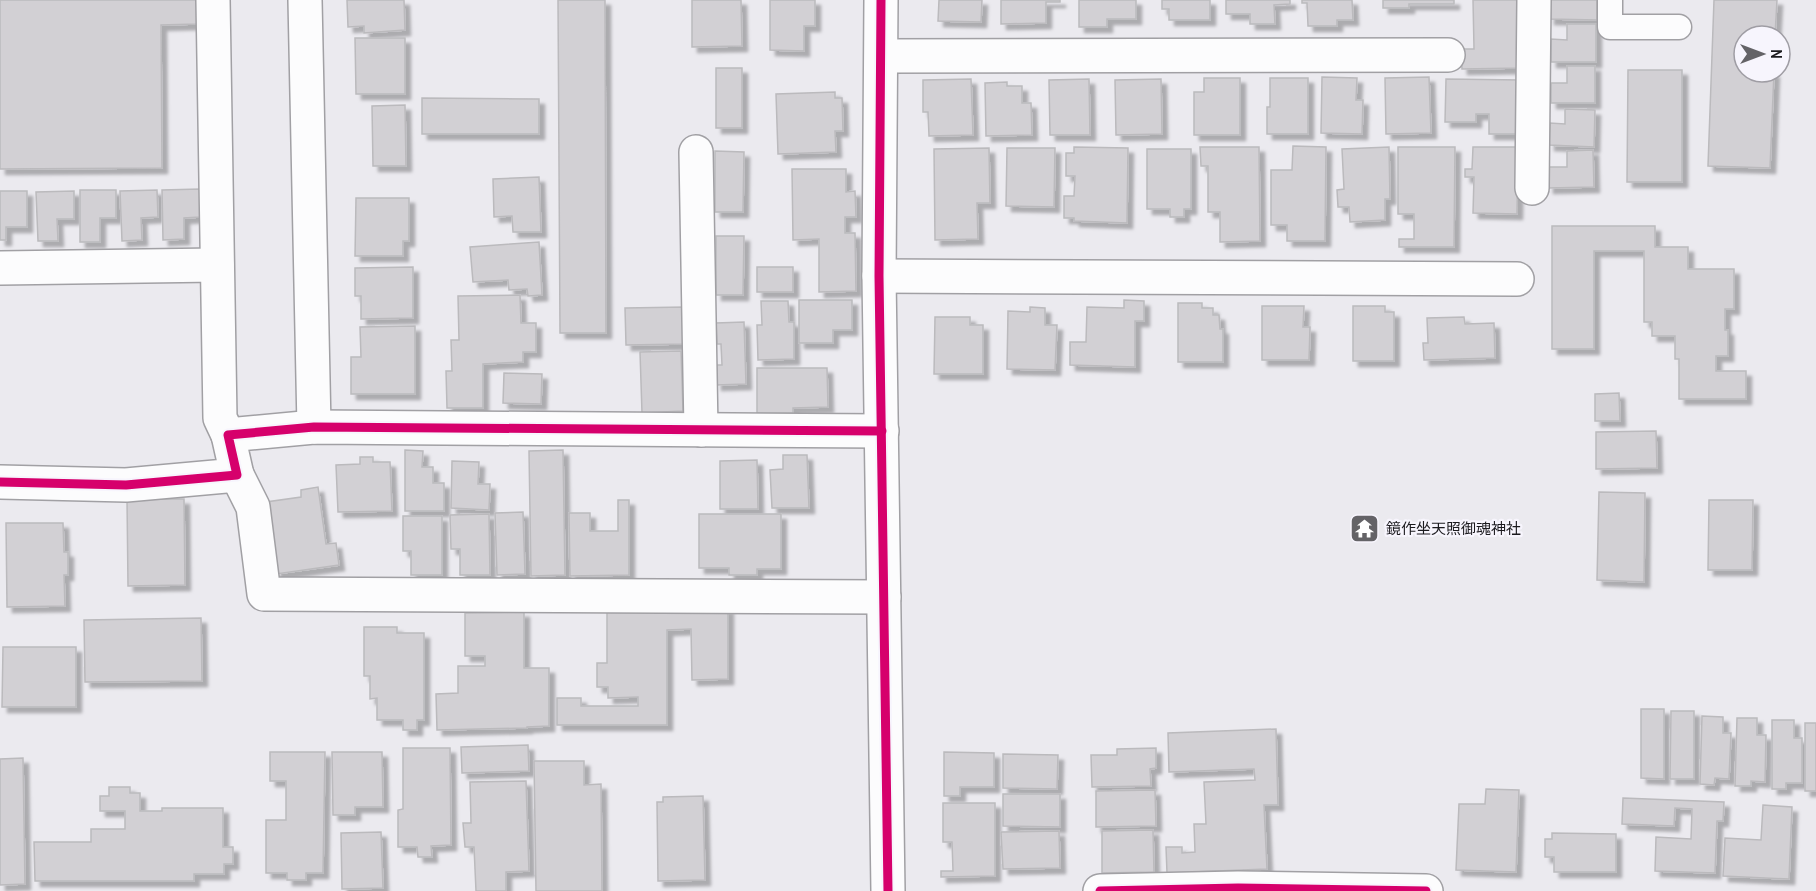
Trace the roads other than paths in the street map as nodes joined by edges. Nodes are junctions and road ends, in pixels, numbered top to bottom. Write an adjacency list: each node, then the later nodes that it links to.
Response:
1 (213, 0): 11 (street)
2 (305, 0): 15 (street)
3 (881, 0): 8 (street)
4 (1534, 0): 10 (street)
5 (1610, 0): 6 (lane)
6 (1679, 27)
7 (1448, 55): 8 (street)
8 (882, 56): 13 (street)
9 (696, 152): 16 (street)
10 (1532, 188)
11 (217, 265): 12 (street); 18 (street)
12 (0, 268)
13 (879, 276): 14 (street); 17 (street)
14 (1517, 279)
15 (314, 427): 16 (street); 18 (street)
16 (701, 430): 17 (street)
17 (882, 431): 21 (street)
18 (228, 435): 19 (street)
19 (237, 475): 20 (street); 21 (street)
20 (0, 482)
21 (884, 597): 22 (street)
22 (888, 891)
23 (1100, 891): 24 (street)
24 (1426, 891)

